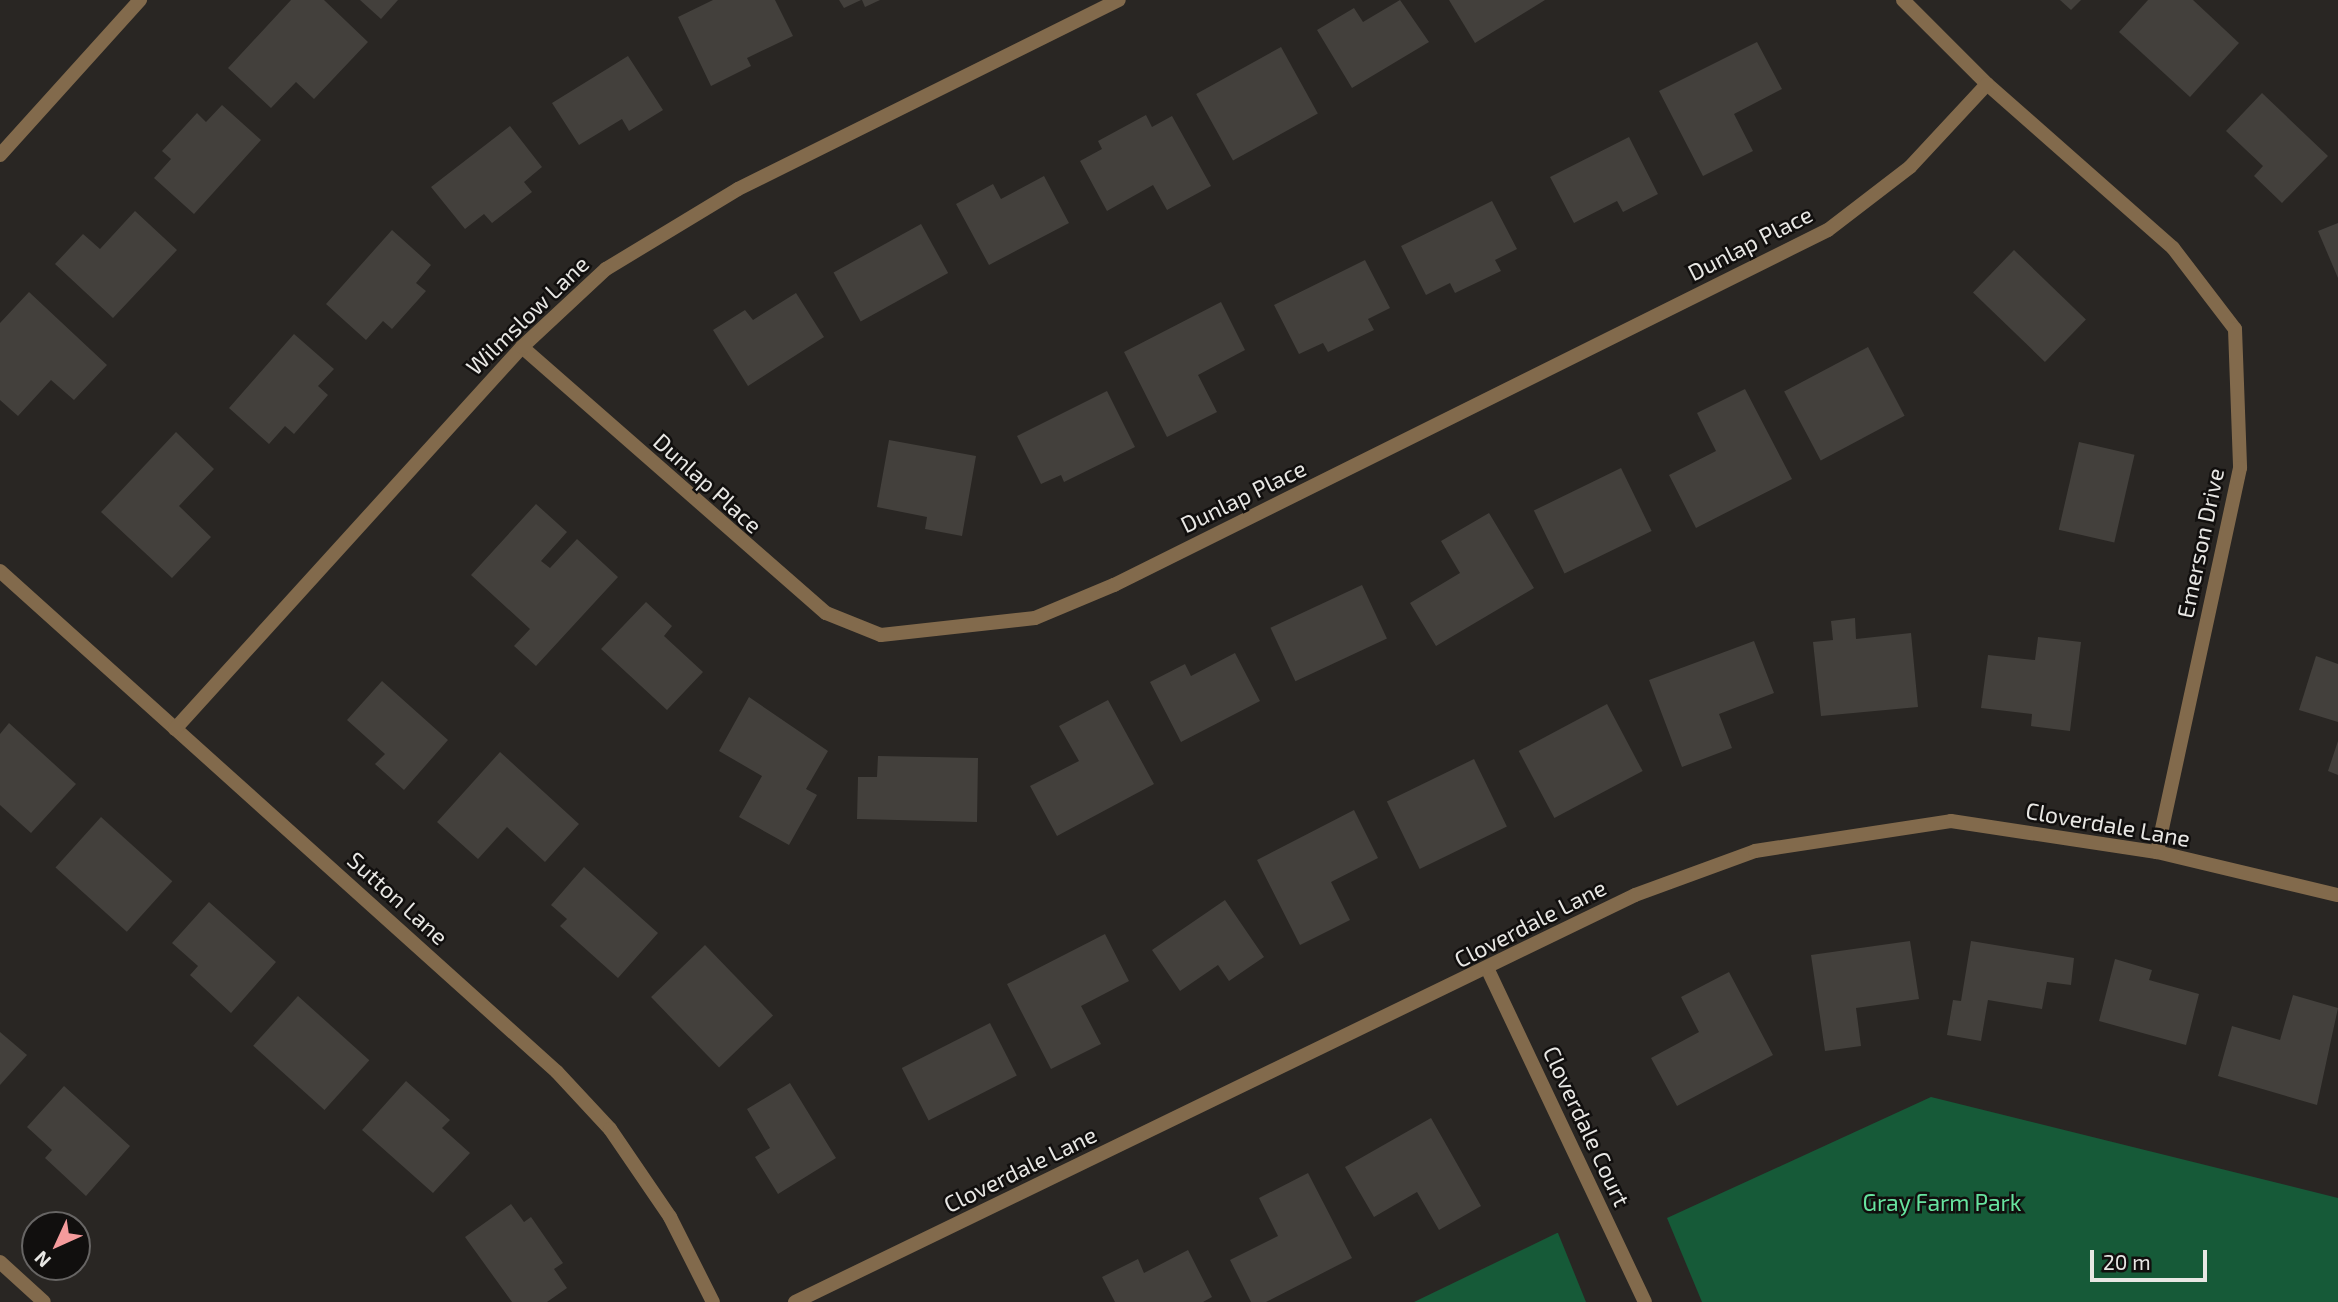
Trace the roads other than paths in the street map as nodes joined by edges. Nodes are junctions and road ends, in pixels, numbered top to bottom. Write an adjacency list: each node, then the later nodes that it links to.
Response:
1 (1119, 0): 6 (street, Wilmslow Lane)
2 (1903, 0): 4 (street, Emerson Drive)
3 (134, 2): 5 (street)
4 (1987, 83): 6 (street, Dunlap Place); 9 (street, Emerson Drive)
5 (0, 155)
6 (522, 347): 8 (street, Wilmslow Lane)
7 (0, 571): 8 (street, Sutton Lane)
8 (175, 729): 14 (street, Sutton Lane)
9 (2157, 852): 10 (street, Cloverdale Lane); 11 (street, Cloverdale Lane)
10 (2338, 895)
11 (1488, 970): 15 (street, Cloverdale Lane); 16 (street, Cloverdale Court)
12 (0, 1262): 13 (street)
13 (44, 1302)
14 (713, 1302)
15 (795, 1302)
16 (1645, 1302)

